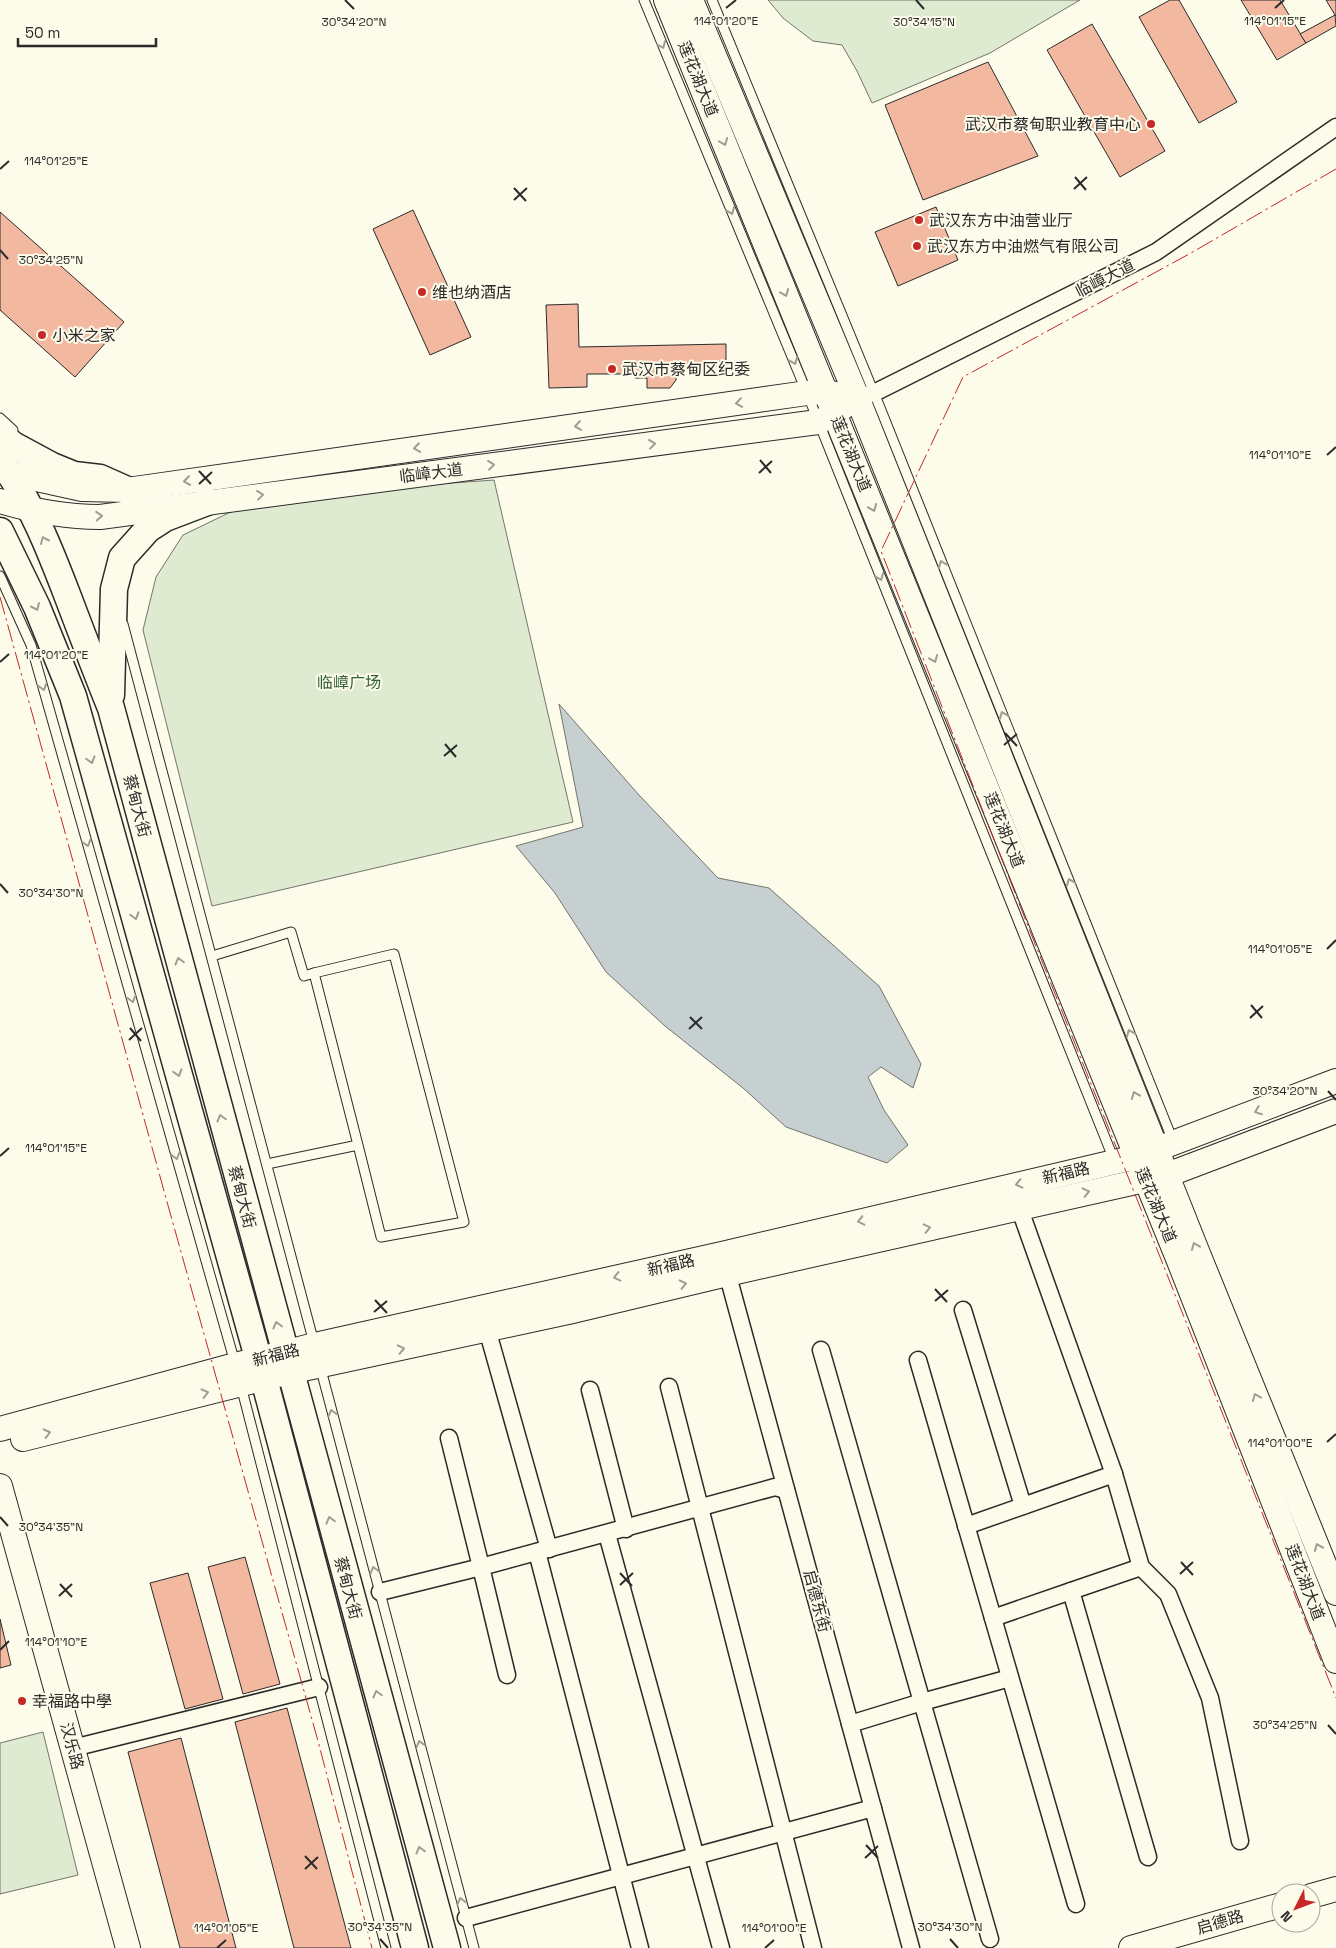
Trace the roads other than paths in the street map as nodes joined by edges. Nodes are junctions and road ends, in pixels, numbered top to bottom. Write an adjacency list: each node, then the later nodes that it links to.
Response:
1 (644, 0): 7 (lane, 莲花湖大道, one-way to 7)
2 (666, 0): 7 (street, 莲花湖大道, one-way to 7)
3 (691, 0): 6 (street, 莲花湖大道)
4 (712, 0): 6 (lane, 莲花湖大道)
5 (1336, 127): 6 (street, 临嶂大道)
6 (865, 395): 7 (street, 临嶂大道); 25 (street, 莲花湖大道, one-way to 6)
7 (821, 405): 11 (street, 临嶂大道, one-way to 11); 13 (street, 临嶂大道, one-way to 7); 25 (street, 莲花湖大道, one-way to 25)
8 (0, 418): 9 (lane)
9 (15, 437): 11 (main road)
10 (3, 468): 11 (street, 临嶂大道); 14 (main road, 蔡甸大街)
11 (127, 490)
12 (0, 501): 14 (street, 临嶂大道)
13 (207, 502): 14 (street, 临嶂大道, one-way to 13); 18 (main road)
14 (31, 510): 19 (main road, 蔡甸大街, one-way to 14)
15 (0, 531): 17 (main road, 蔡甸大街)
16 (0, 550): 17 (main road)
17 (10, 573): 36 (main road, 蔡甸大街, one-way to 36)
18 (114, 589): 19 (main road); 20 (lane, 蔡甸大街)
19 (110, 708): 35 (main road, 蔡甸大街, one-way to 19)
20 (212, 956): 21 (lane); 26 (lane, 蔡甸大街)
21 (314, 973): 24 (lane); 24 (lane)
22 (1336, 1081): 25 (street, 新福路, one-way to 25)
23 (1336, 1111): 27 (street, 新福路)
24 (358, 1145): 26 (lane)
25 (1145, 1153): 27 (street, 莲花湖大道); 29 (street, 新福路, one-way to 29)
26 (267, 1164): 33 (lane, 蔡甸大街)
27 (1156, 1177): 28 (street, 新福路, one-way to 27); 55 (street, 莲花湖大道, one-way to 27); 57 (street, 莲花湖大道)
28 (1019, 1207): 29 (street, 新福路, one-way to 28); 42 (street)
29 (725, 1264): 31 (street, 新福路, one-way to 29); 33 (street, 新福路, one-way to 33); 44 (street, 启德东街)
30 (963, 1310): 45 (street)
31 (487, 1329): 33 (street, 新福路, one-way to 31); 50 (street)
32 (821, 1350): 61 (street)
33 (318, 1355): 35 (street, 新福路); 54 (lane, 蔡甸大街, one-way to 33)
34 (918, 1360): 47 (street)
35 (287, 1363): 36 (street, 新福路); 79 (main road, 蔡甸大街, one-way to 35)
36 (246, 1372): 39 (street, 新福路); 41 (street, 新福路, one-way to 36); 60 (lane, 蔡甸大街); 78 (main road, 蔡甸大街)
37 (669, 1387): 46 (street)
38 (590, 1390): 48 (street)
39 (0, 1429)
40 (449, 1438): 51 (street)
41 (0, 1445)
42 (1114, 1474): 45 (street); 52 (street)
43 (0, 1486): 63 (street, 汉乐路)
44 (786, 1490): 46 (street); 62 (street, 启德东街)
45 (1023, 1506): 47 (street)
46 (700, 1509): 48 (street); 65 (street)
47 (966, 1526): 56 (street)
48 (626, 1529): 49 (street)
49 (607, 1534): 50 (street); 67 (street)
50 (543, 1551): 51 (street); 69 (street)
51 (481, 1567): 54 (street); 58 (street)
52 (1140, 1567): 53 (street); 66 (street)
53 (1071, 1591): 56 (street); 68 (street)
54 (380, 1592): 74 (lane, 蔡甸大街, one-way to 54)
55 (1336, 1592)
56 (993, 1618): 59 (street)
57 (1336, 1661)
58 (507, 1675)
59 (1010, 1678): 61 (street); 72 (street)
60 (318, 1687): 63 (street); 77 (lane, 蔡甸大街)
61 (922, 1702): 62 (street); 75 (street)
62 (850, 1724): 64 (street, 启德东街)
63 (73, 1748): 76 (street, 汉乐路)
64 (873, 1808): 65 (street); 84 (street, 启德东街)
65 (783, 1832): 67 (street); 83 (street)
66 (1240, 1841)
67 (695, 1857): 69 (street); 82 (street)
68 (1148, 1857)
69 (622, 1876): 74 (street); 81 (street)
70 (1336, 1889): 71 (street)
71 (1321, 1893)
72 (1076, 1904)
73 (1271, 1908): 85 (street, 启德路)
74 (466, 1918): 80 (lane, 蔡甸大街)
75 (990, 1939)
76 (128, 1948)
77 (386, 1948)
78 (415, 1948)
79 (446, 1948)
80 (474, 1948)
81 (640, 1948)
82 (721, 1948)
83 (813, 1948)
84 (911, 1948)
85 (1131, 1948)

